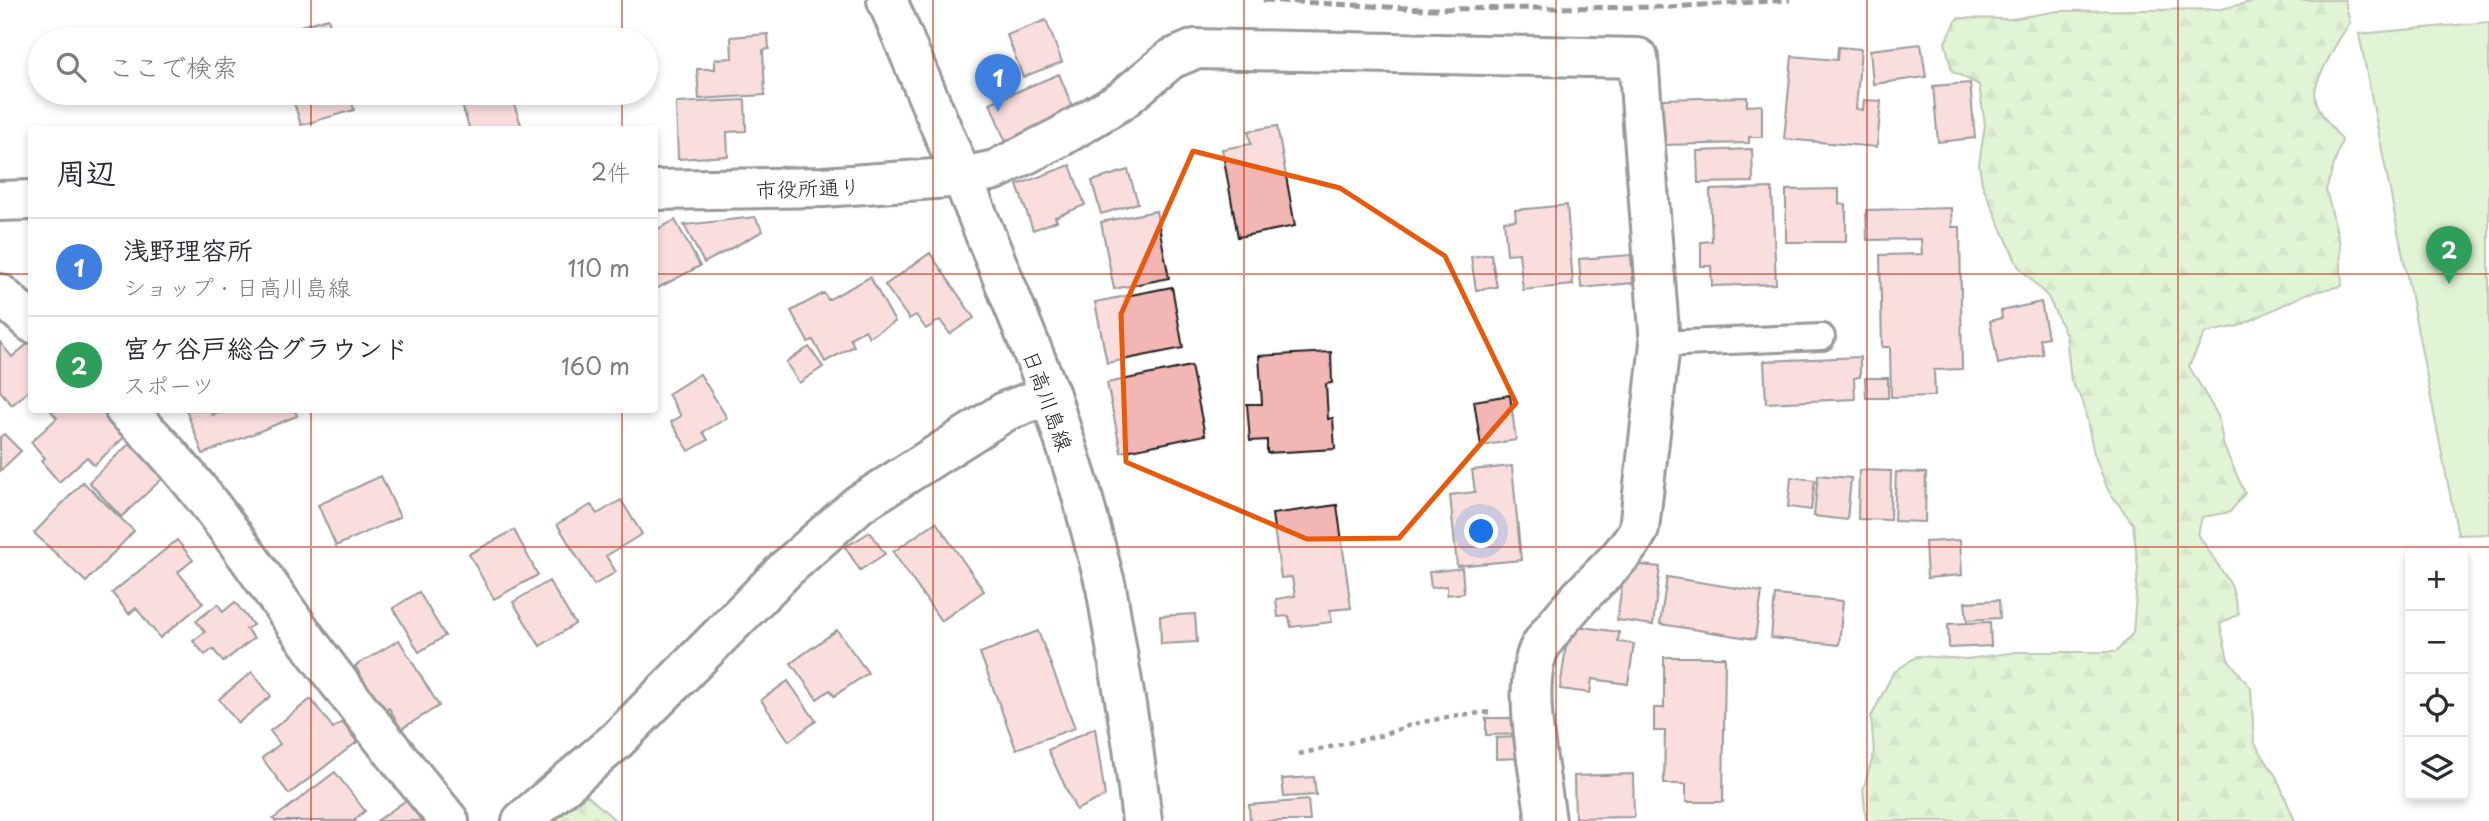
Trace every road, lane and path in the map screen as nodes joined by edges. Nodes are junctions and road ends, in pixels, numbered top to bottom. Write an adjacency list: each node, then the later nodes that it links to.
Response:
1 (887, 0): 2 (street, 日高川島線)
2 (962, 177): 3 (street, 市役所通り); 9 (street, 市役所通り); 10 (street, 日高川島線)
3 (658, 190)
4 (28, 200): 5 (street)
5 (0, 201)
6 (0, 294): 7 (street)
7 (28, 319)
8 (1822, 337): 9 (lane)
9 (1660, 344): 12 (street)
10 (1050, 394): 15 (street); 16 (street, 日高川島線)
11 (128, 413): 14 (street)
12 (1532, 710): 13 (path); 17 (street)
13 (1299, 754)
14 (449, 821)
15 (522, 821)
16 (1142, 821)
17 (1546, 821)

